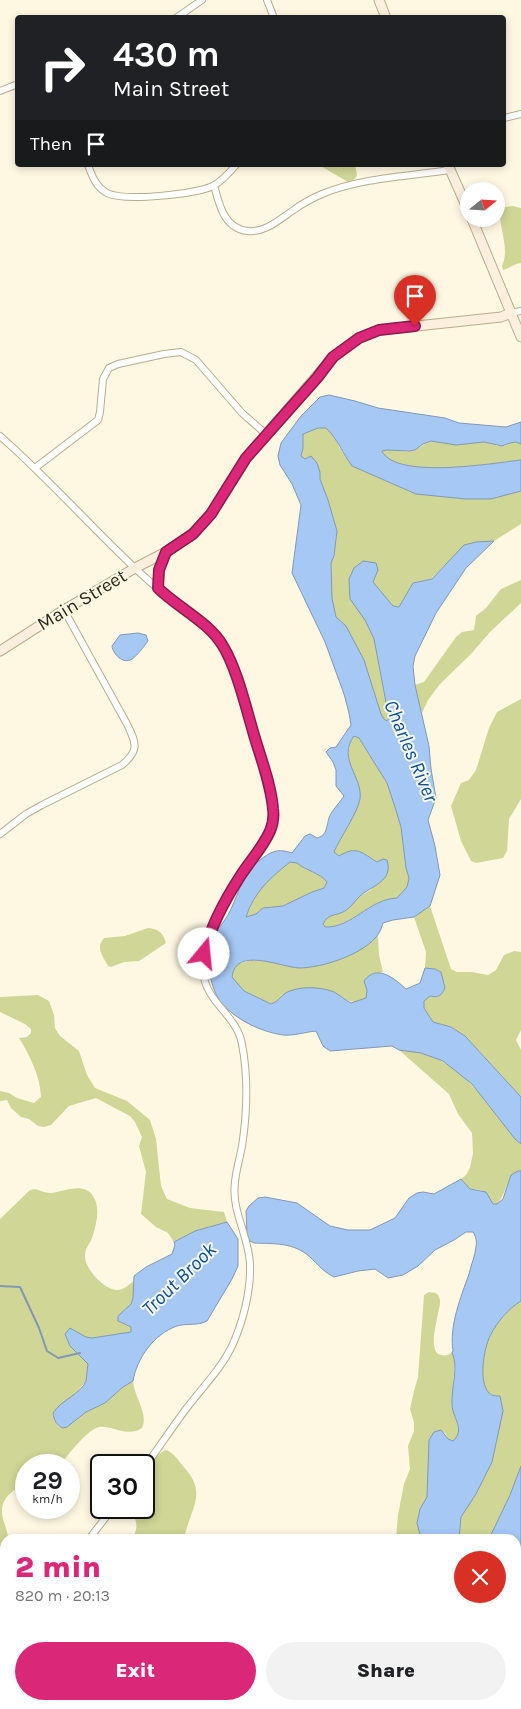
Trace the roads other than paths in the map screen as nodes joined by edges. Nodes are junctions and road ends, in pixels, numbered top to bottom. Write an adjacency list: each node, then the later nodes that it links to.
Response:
1 (202, 0): 4 (street)
2 (267, 0): 5 (street)
3 (379, 0): 6 (street)
4 (180, 15)
5 (273, 15)
6 (385, 15)
7 (15, 85): 8 (street)
8 (0, 91)
9 (521, 114): 10 (street)
10 (506, 118)
11 (89, 167): 14 (street)
12 (234, 167): 14 (street)
13 (449, 167): 14 (street); 15 (street)
14 (214, 185)
15 (460, 192)
16 (476, 228): 18 (street)
17 (521, 311): 18 (street)
18 (511, 313): 19 (street); 20 (street, Main Street)
19 (521, 336)
20 (267, 435): 22 (street); 23 (street, Main Street)
21 (0, 436): 22 (street)
22 (35, 468): 24 (street)
23 (166, 552): 24 (street, Main Street); 25 (street, Main Street)
24 (135, 568): 25 (street); 26 (street, Main Street)
25 (158, 588): 29 (street)
26 (64, 610): 27 (street, Main Street); 28 (street)
27 (0, 651)
28 (0, 834)
29 (154, 1454)
30 (105, 1519): 31 (street)
31 (93, 1534)

